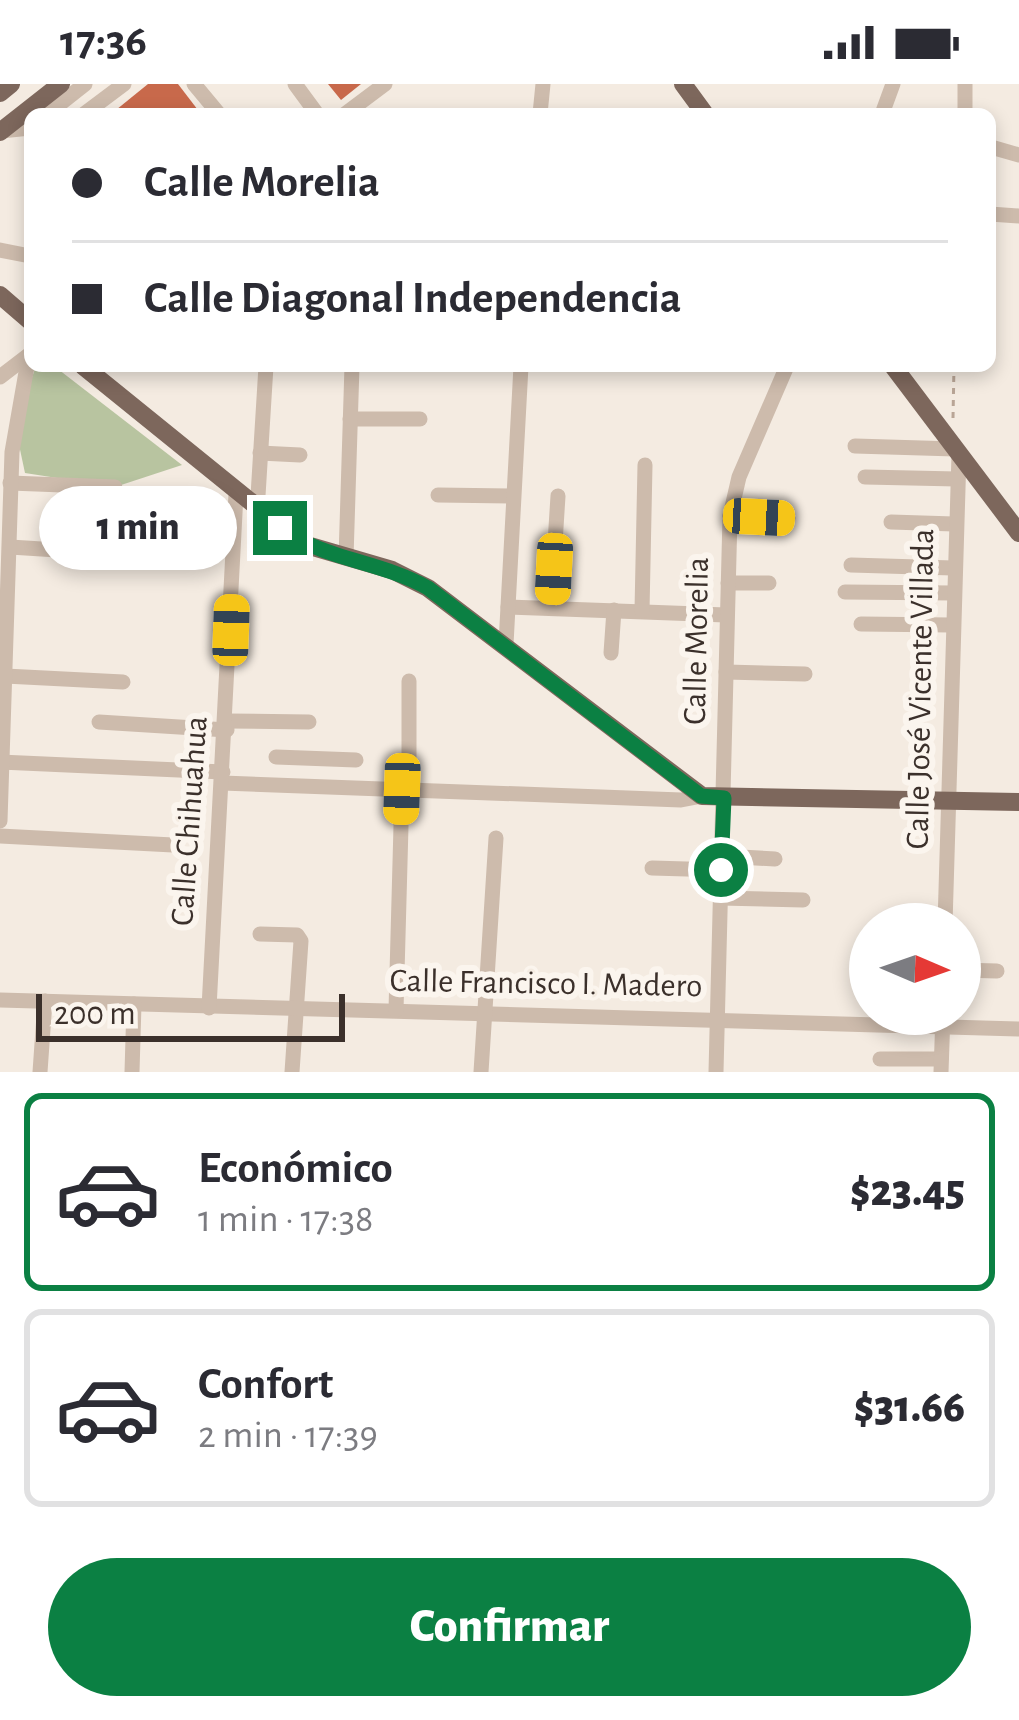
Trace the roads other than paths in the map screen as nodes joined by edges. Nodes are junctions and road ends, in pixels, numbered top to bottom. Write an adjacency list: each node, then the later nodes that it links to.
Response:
1 (11, 84): 7 (main road)
2 (61, 84): 8 (main road)
3 (85, 84): 8 (street)
4 (124, 84): 9 (street)
5 (194, 84): 10 (street)
6 (385, 84): 11 (street)
7 (0, 93)
8 (40, 99)
9 (93, 108)
10 (214, 108)
11 (353, 108)
12 (24, 113): 13 (main road)
13 (1, 132)
14 (0, 295): 15 (main road)
15 (24, 316)
16 (24, 358): 24 (street)
17 (26, 372): 34 (street)
18 (90, 372): 36 (main road)
19 (266, 372): 29 (street)
20 (352, 372): 26 (street)
21 (521, 372): 38 (street)
22 (784, 372): 41 (street, Calle Morelia)
23 (897, 372): 28 (main road)
24 (0, 377)
25 (420, 418): 26 (street)
26 (350, 419): 48 (street)
27 (855, 446): 28 (street)
28 (955, 449): 33 (street, Calle José Vicente Villada); 45 (main road)
29 (260, 453): 30 (street); 40 (street)
30 (300, 455)
31 (645, 465): 59 (street)
32 (865, 477): 33 (street)
33 (957, 479): 44 (street, Calle José Vicente Villada)
34 (10, 483): 35 (street); 46 (street)
35 (115, 487)
36 (236, 494): 40 (main road); 73 (street, Calle Chihuahua)
37 (438, 495): 38 (street)
38 (513, 496): 57 (street)
39 (558, 496): 56 (street)
40 (257, 512): 48 (main road)
41 (730, 515): 42 (street); 51 (street, Calle Morelia)
42 (788, 518)
43 (891, 522): 44 (street)
44 (954, 524): 50 (street, Calle José Vicente Villada)
45 (1019, 532)
46 (10, 548): 47 (street); 55 (street)
47 (183, 558)
48 (346, 558): 63 (main road)
49 (851, 566): 50 (street)
50 (953, 568): 54 (street, Calle José Vicente Villada)
51 (728, 583): 52 (street); 60 (street, Calle Morelia)
52 (769, 583)
53 (845, 592): 54 (street)
54 (952, 593): 62 (street, Calle José Vicente Villada)
55 (4, 605): 67 (street)
56 (551, 606): 57 (street); 58 (street)
57 (508, 607): 63 (street)
58 (614, 610): 59 (street); 64 (street)
59 (642, 611): 60 (street)
60 (726, 615): 65 (street, Calle Morelia)
61 (861, 624): 62 (street)
62 (951, 625): 84 (street, Calle José Vicente Villada)
63 (506, 644): 81 (main road)
64 (611, 653)
65 (726, 672): 66 (street); 82 (street, Calle Morelia)
66 (805, 674)
67 (5, 676): 69 (street); 70 (street)
68 (409, 681): 80 (street)
69 (123, 682)
70 (2, 721): 77 (street)
71 (99, 722): 73 (street)
72 (309, 722): 73 (street)
73 (227, 725): 78 (street, Calle Chihuahua)
74 (276, 757): 75 (street)
75 (315, 758): 76 (street); 79 (street)
76 (356, 760)
77 (2, 762): 78 (street); 85 (street)
78 (223, 778): 79 (street); 101 (street, Calle Chihuahua)
79 (314, 789): 80 (street)
80 (406, 789): 81 (street); 103 (street)
81 (701, 796): 82 (main road)
82 (724, 798): 84 (main road); 90 (street, Calle Morelia)
83 (1019, 802): 84 (main road)
84 (948, 803): 94 (street, Calle José Vicente Villada)
85 (0, 821)
86 (0, 836): 88 (street)
87 (496, 838): 104 (street)
88 (173, 845)
89 (776, 859): 90 (street)
90 (722, 863): 91 (street); 92 (street, Calle Morelia)
91 (652, 868)
92 (720, 898): 93 (street); 105 (street, Calle Morelia)
93 (803, 900)
94 (946, 903)
95 (260, 934): 102 (street)
96 (981, 970): 97 (street)
97 (997, 970)
98 (0, 1000): 99 (street, Calle Francisco I. Madero)
99 (45, 1001): 100 (street, Calle Francisco I. Madero); 112 (street)
100 (134, 1004): 101 (street, Calle Francisco I. Madero); 113 (street)
101 (209, 1008): 102 (street, Calle Francisco I. Madero)
102 (296, 1009): 103 (street, Calle Francisco I. Madero); 114 (street)
103 (396, 1010): 104 (street, Calle Francisco I. Madero)
104 (486, 1013): 105 (street, Calle Francisco I. Madero); 115 (street)
105 (718, 1019): 106 (street, Calle Francisco I. Madero); 116 (street, Calle Morelia)
106 (849, 1020)
107 (981, 1025): 108 (street, Calle Francisco I. Madero)
108 (1019, 1029)
109 (942, 1035): 111 (street)
110 (880, 1059): 111 (street)
111 (941, 1065)
112 (40, 1072)
113 (132, 1072)
114 (292, 1072)
115 (481, 1072)
116 (716, 1072)

